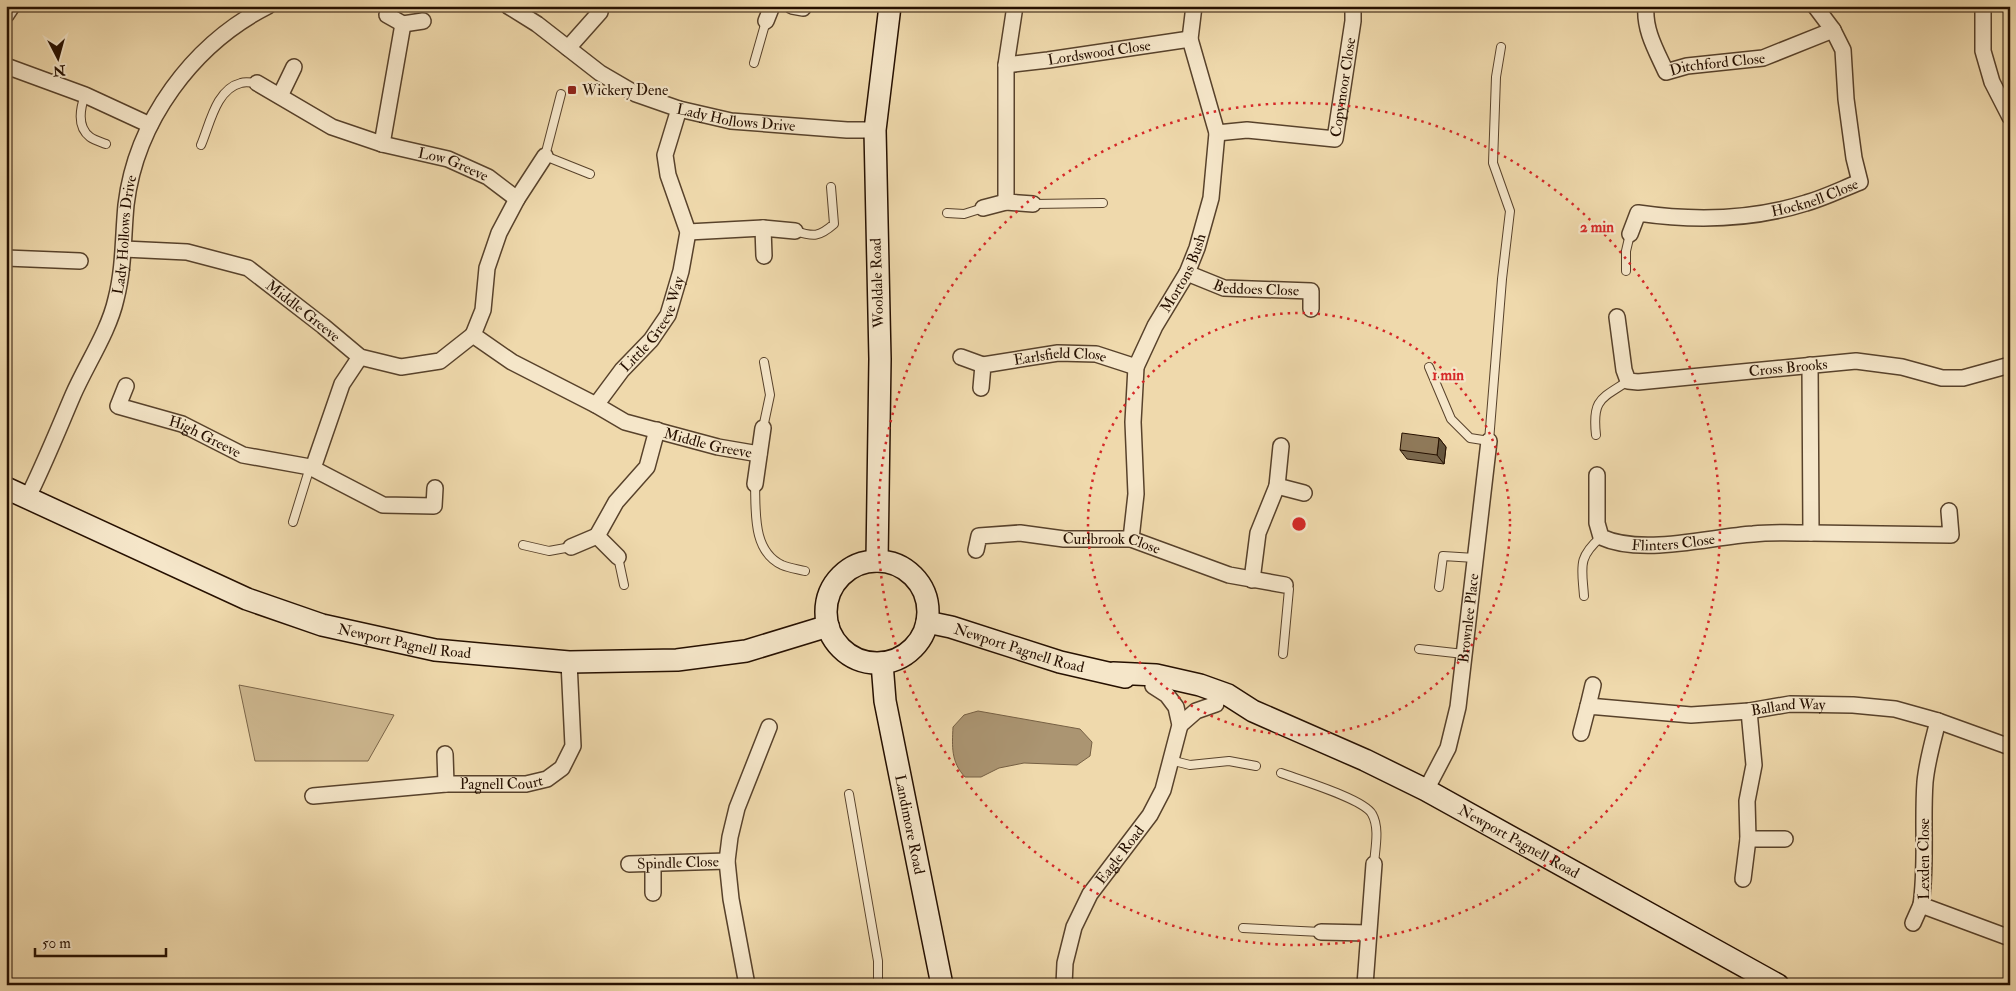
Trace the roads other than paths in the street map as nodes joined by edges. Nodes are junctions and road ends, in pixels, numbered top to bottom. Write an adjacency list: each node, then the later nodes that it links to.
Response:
1 (12, 6): 13 (street)
2 (268, 6): 32 (street, Lady Hollows Drive)
3 (508, 6): 21 (street, Lady Hollows Drive)
4 (602, 6): 21 (street)
5 (772, 6): 16 (street)
6 (890, 6): 33 (main road, Wooldale Road)
7 (1015, 6): 23 (street)
8 (1194, 6): 19 (street, Mortons Bush)
9 (1353, 6): 34 (street, Copymoor Close)
10 (1646, 6): 18 (street, Ditchford Close)
11 (1815, 6): 18 (street, Hocknell Close)
12 (1983, 6): 31 (street)
13 (6, 15)
14 (387, 15): 17 (street)
15 (423, 21): 17 (street)
16 (766, 22): 22 (lane)
17 (403, 24): 36 (street)
18 (1833, 30): 50 (street, Hocknell Close)
19 (1190, 38): 23 (street, Lordswood Close); 34 (street, Mortons Bush)
20 (1501, 47): 75 (lane)
21 (568, 48): 30 (street, Lady Hollows Drive)
22 (754, 64)
23 (1006, 65): 42 (street)
24 (6, 66): 28 (street)
25 (294, 67): 29 (street)
26 (257, 83): 29 (street, Low Greeve); 37 (lane)
27 (561, 94): 38 (lane)
28 (85, 96): 32 (street); 35 (lane)
29 (280, 96): 36 (street, Low Greeve)
30 (679, 109): 33 (street, Lady Hollows Drive); 49 (street, Little Greeve Way)
31 (2008, 109)
32 (150, 125): 51 (street, Lady Hollows Drive)
33 (875, 130): 97 (main road, Wooldale Road)
34 (1217, 133): 56 (street, Mortons Bush)
35 (106, 144)
36 (382, 144): 41 (street, Low Greeve)
37 (202, 145)
38 (545, 156): 39 (lane); 41 (street, Middle Greeve)
39 (590, 174)
40 (832, 187): 48 (lane)
41 (517, 199): 59 (street, Middle Greeve)
42 (1006, 202): 44 (street); 45 (street)
43 (1103, 203): 44 (lane)
44 (1033, 204)
45 (983, 208): 46 (lane)
46 (946, 213)
47 (763, 228): 48 (street); 49 (street); 52 (street)
48 (794, 231)
49 (688, 232): 71 (street, Little Greeve Way)
50 (1630, 234): 55 (lane)
51 (124, 249): 60 (street, Middle Greeve); 85 (street, Lady Hollows Drive)
52 (764, 256)
53 (6, 258): 54 (street)
54 (80, 261)
55 (1626, 271)
56 (1187, 273): 57 (street, Beddoes Close); 66 (street, Mortons Bush)
57 (1311, 309)
58 (1617, 317): 68 (street)
59 (473, 335): 60 (street, Middle Greeve); 71 (street, Middle Greeve)
60 (360, 357): 78 (street)
61 (962, 357): 63 (street, Earlsfield Close)
62 (764, 362): 72 (lane)
63 (983, 365): 66 (street, Earlsfield Close); 70 (street)
64 (1810, 365): 65 (street, Cross Brooks); 68 (street, Cross Brooks); 88 (street)
65 (2010, 365)
66 (1136, 367): 91 (street, Mortons Bush)
67 (1429, 367): 75 (lane)
68 (1628, 380): 74 (lane)
69 (126, 386): 78 (street, High Greeve)
70 (981, 388)
71 (596, 405): 73 (street, Middle Greeve)
72 (763, 428): 77 (street, Middle Greeve)
73 (657, 430): 77 (street, Middle Greeve); 89 (street, Middle Greeve)
74 (1596, 435)
75 (1489, 441): 96 (street, Brownlee Place)
76 (1281, 446): 81 (street)
77 (760, 454): 80 (street, Middle Greeve)
78 (312, 467): 83 (street, High Greeve); 87 (lane)
79 (1597, 474): 90 (street)
80 (755, 484): 98 (lane, Middle Greeve)
81 (1277, 486): 84 (street); 99 (street)
82 (6, 488): 85 (main road, Newport Pagnell Road)
83 (434, 488)
84 (1304, 493)
85 (26, 499): 109 (main road, Newport Pagnell Road)
86 (1949, 511): 88 (street, Flinters Close)
87 (293, 522)
88 (1811, 533): 90 (street, Flinters Close)
89 (597, 536): 93 (street); 95 (street)
90 (1601, 537): 103 (lane)
91 (1131, 539): 94 (street, Curlbrook Close); 99 (street, Curlbrook Close)
92 (523, 545): 93 (lane)
93 (571, 547)
94 (976, 550)
95 (618, 557): 101 (lane)
96 (1475, 558): 102 (lane); 108 (street, Brownlee Place)
97 (877, 560): 104 (main road); 105 (main road)
98 (805, 571)
99 (1252, 580): 100 (street, Curlbrook Close)
100 (1285, 584): 107 (lane)
101 (624, 585)
102 (1439, 587)
103 (1584, 596)
104 (927, 622): 110 (main road); 111 (main road, Newport Pagnell Road)
105 (828, 626): 109 (main road, Newport Pagnell Road); 110 (main road)
106 (1419, 650): 108 (lane)
107 (1283, 654)
108 (1464, 654): 128 (street, Brownlee Place)
109 (570, 662): 127 (street, Pagnell Court)
110 (882, 662): 147 (main road, Landimore Road)
111 (1113, 673): 113 (main road, Newport Pagnell Road); 116 (main road, Newport Pagnell Road)
112 (1593, 685): 115 (street)
113 (1153, 686): 114 (main road, Newport Pagnell Road); 119 (street)
114 (1216, 704): 116 (main road, Newport Pagnell Road); 119 (street)
115 (1588, 706): 117 (street, Balland Way); 121 (street)
116 (1253, 711): 128 (main road, Newport Pagnell Road)
117 (1749, 711): 118 (street, Balland Way); 131 (street)
118 (1938, 721): 122 (street, Balland Way); 139 (street, Lexden Close)
119 (1180, 725): 124 (street, Eagle Road)
120 (769, 727): 133 (street)
121 (1581, 733)
122 (2010, 747)
123 (445, 754): 127 (street, Pagnell Court)
124 (1170, 760): 125 (lane); 148 (street, Eagle Road)
125 (1256, 766)
126 (1282, 774): 136 (lane)
127 (446, 784): 130 (street, Pagnell Court)
128 (1426, 790): 150 (main road, Newport Pagnell Road)
129 (849, 794): 146 (lane)
130 (313, 796)
131 (1748, 839): 132 (street); 137 (street)
132 (1786, 839)
133 (727, 861): 135 (street, Spindle Close); 145 (street)
134 (629, 864): 135 (street, Spindle Close)
135 (653, 864): 138 (street)
136 (1374, 864): 143 (street)
137 (1743, 879)
138 (653, 893)
139 (1921, 905): 140 (street); 144 (street, Lexden Close)
140 (1913, 923)
141 (1243, 928): 142 (lane)
142 (1322, 932): 143 (street)
143 (1368, 933): 149 (street)
144 (2010, 938)
145 (748, 985)
146 (878, 985)
147 (942, 985)
148 (1064, 985)
149 (1365, 985)
150 (1778, 985)

